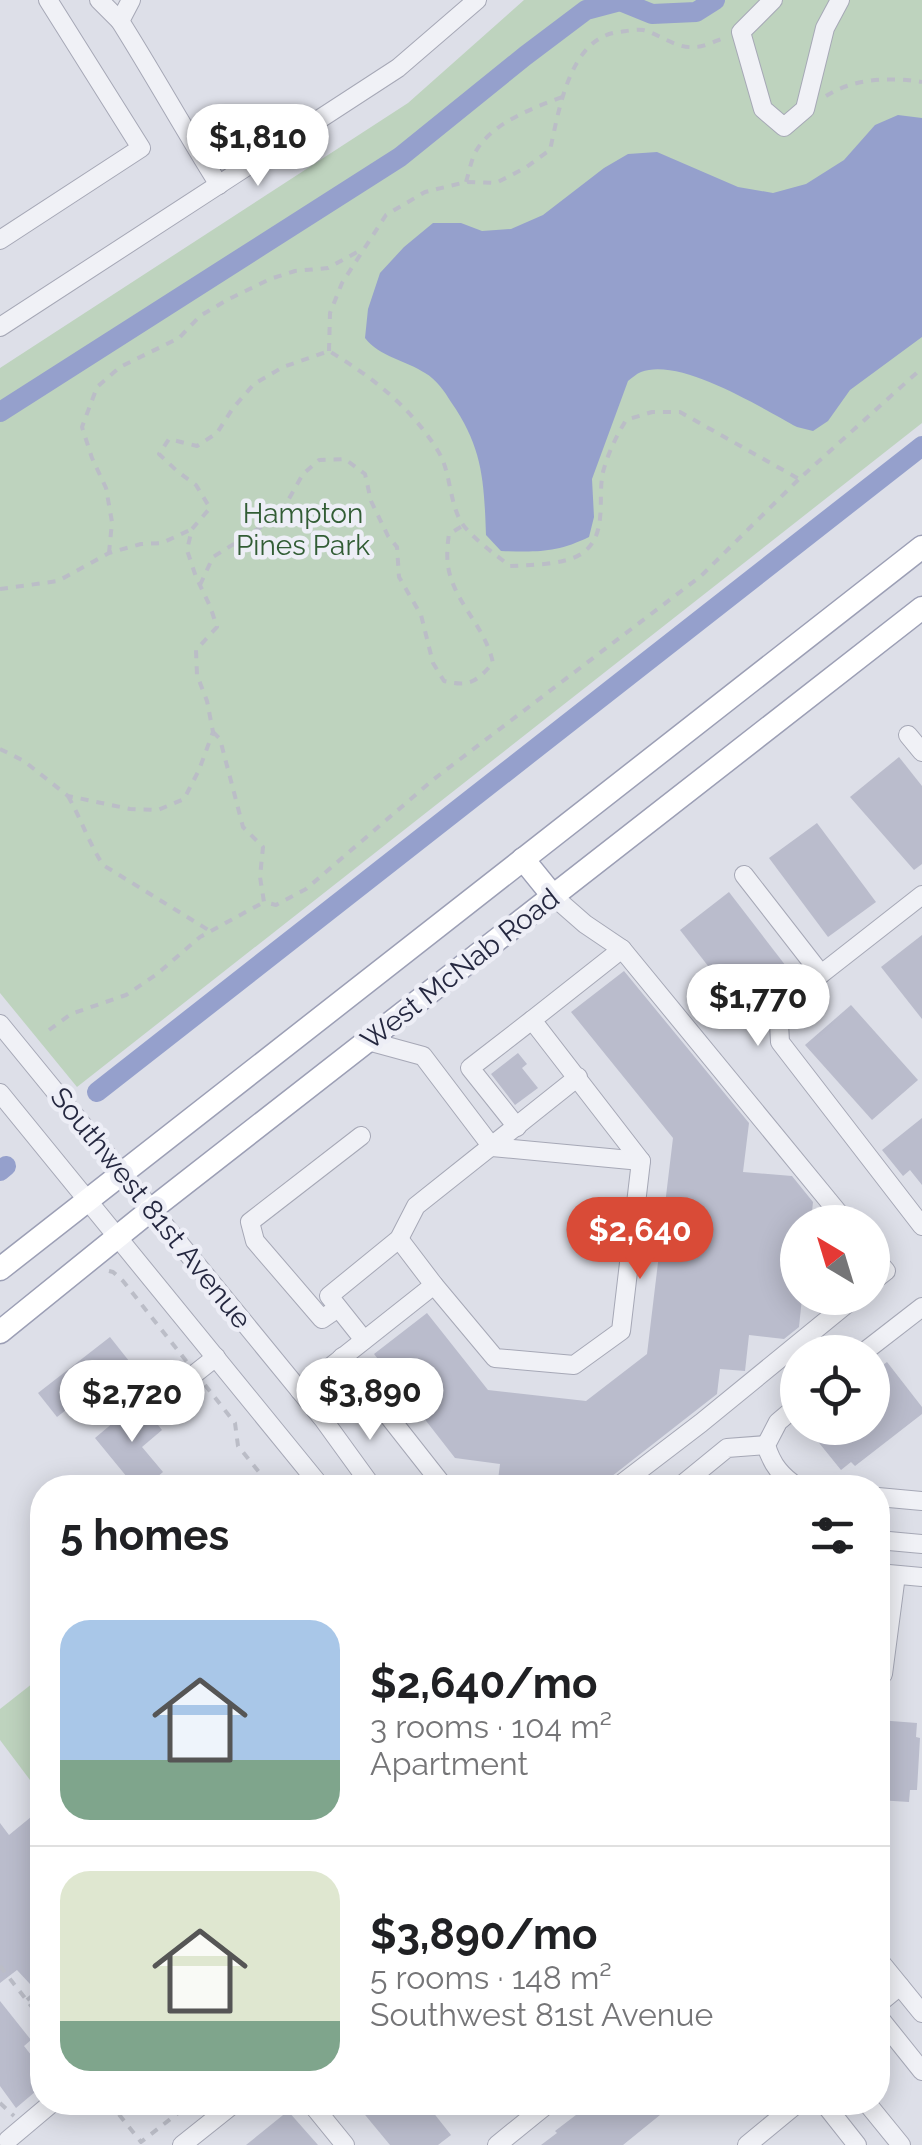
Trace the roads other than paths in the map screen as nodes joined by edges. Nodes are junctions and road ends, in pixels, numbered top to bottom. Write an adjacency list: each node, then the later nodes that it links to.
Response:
1 (48, 0): 9 (street)
2 (100, 0): 7 (street)
3 (131, 0): 7 (street)
4 (477, 0): 8 (street)
5 (773, 0): 6 (street)
6 (840, 0)
7 (120, 21): 8 (street)
8 (220, 185): 10 (street)
9 (0, 240)
10 (0, 328)
11 (922, 547): 15 (main road, West McNab Road)
12 (922, 608): 18 (main road, West McNab Road)
13 (908, 735): 14 (street)
14 (922, 752)
15 (523, 859): 18 (main road); 30 (main road, West McNab Road)
16 (744, 874): 20 (street)
17 (922, 895): 20 (street)
18 (553, 896): 19 (street); 23 (main road, West McNab Road)
19 (622, 949): 21 (street); 32 (street)
20 (821, 974): 34 (street)
21 (532, 1020): 24 (street); 26 (street)
22 (0, 1024): 30 (street, Southwest 81st Avenue)
23 (368, 1041): 28 (street); 33 (main road, West McNab Road)
24 (578, 1077): 26 (street); 29 (street)
25 (0, 1093): 31 (street, Southwest 81st Avenue)
26 (517, 1127): 28 (street)
27 (361, 1136): 40 (street)
28 (492, 1146): 29 (street); 36 (street)
29 (641, 1162): 38 (street)
30 (122, 1172): 31 (main road, West McNab Road); 33 (street, Southwest 81st Avenue)
31 (88, 1200): 35 (street, Southwest 81st Avenue); 37 (main road, West McNab Road)
32 (832, 1205)
33 (152, 1210): 35 (main road, West McNab Road); 47 (street, Southwest 81st Avenue)
34 (922, 1226)
35 (118, 1237): 42 (main road, West McNab Road); 45 (street, Southwest 81st Avenue)
36 (399, 1239): 38 (street); 40 (street)
37 (0, 1269)
38 (434, 1285): 44 (street)
39 (922, 1307): 43 (street)
40 (338, 1308): 44 (street)
41 (833, 1315): 54 (street)
42 (0, 1332)
43 (886, 1335)
44 (364, 1340): 46 (street)
45 (216, 1357): 48 (street); 51 (street, Southwest 81st Avenue)
46 (342, 1357): 47 (street); 53 (street)
47 (300, 1391): 52 (street, Southwest 81st Avenue)
48 (168, 1395)
49 (780, 1420): 50 (street)
50 (766, 1445): 55 (street); 56 (street)
51 (311, 1475)
52 (363, 1475)
53 (435, 1475)
54 (633, 1475)
55 (694, 1475)
56 (782, 1475)
57 (890, 1498): 58 (street)
58 (922, 1501)
59 (890, 1541): 60 (street)
60 (922, 1544)
61 (890, 1574): 62 (street)
62 (922, 1577)
63 (890, 1973): 64 (street)
64 (900, 1986): 65 (street); 66 (street)
65 (890, 1994)
66 (922, 2013)
67 (890, 2031): 68 (street)
68 (922, 2071)
69 (36, 2115): 76 (street)
70 (220, 2115): 77 (street)
71 (321, 2115): 78 (street)
72 (534, 2115): 79 (street)
73 (783, 2115): 80 (street)
74 (833, 2115): 81 (street)
75 (877, 2115): 82 (street)
76 (7, 2138)
77 (182, 2145)
78 (345, 2145)
79 (497, 2145)
80 (747, 2145)
81 (857, 2145)
82 (901, 2145)

